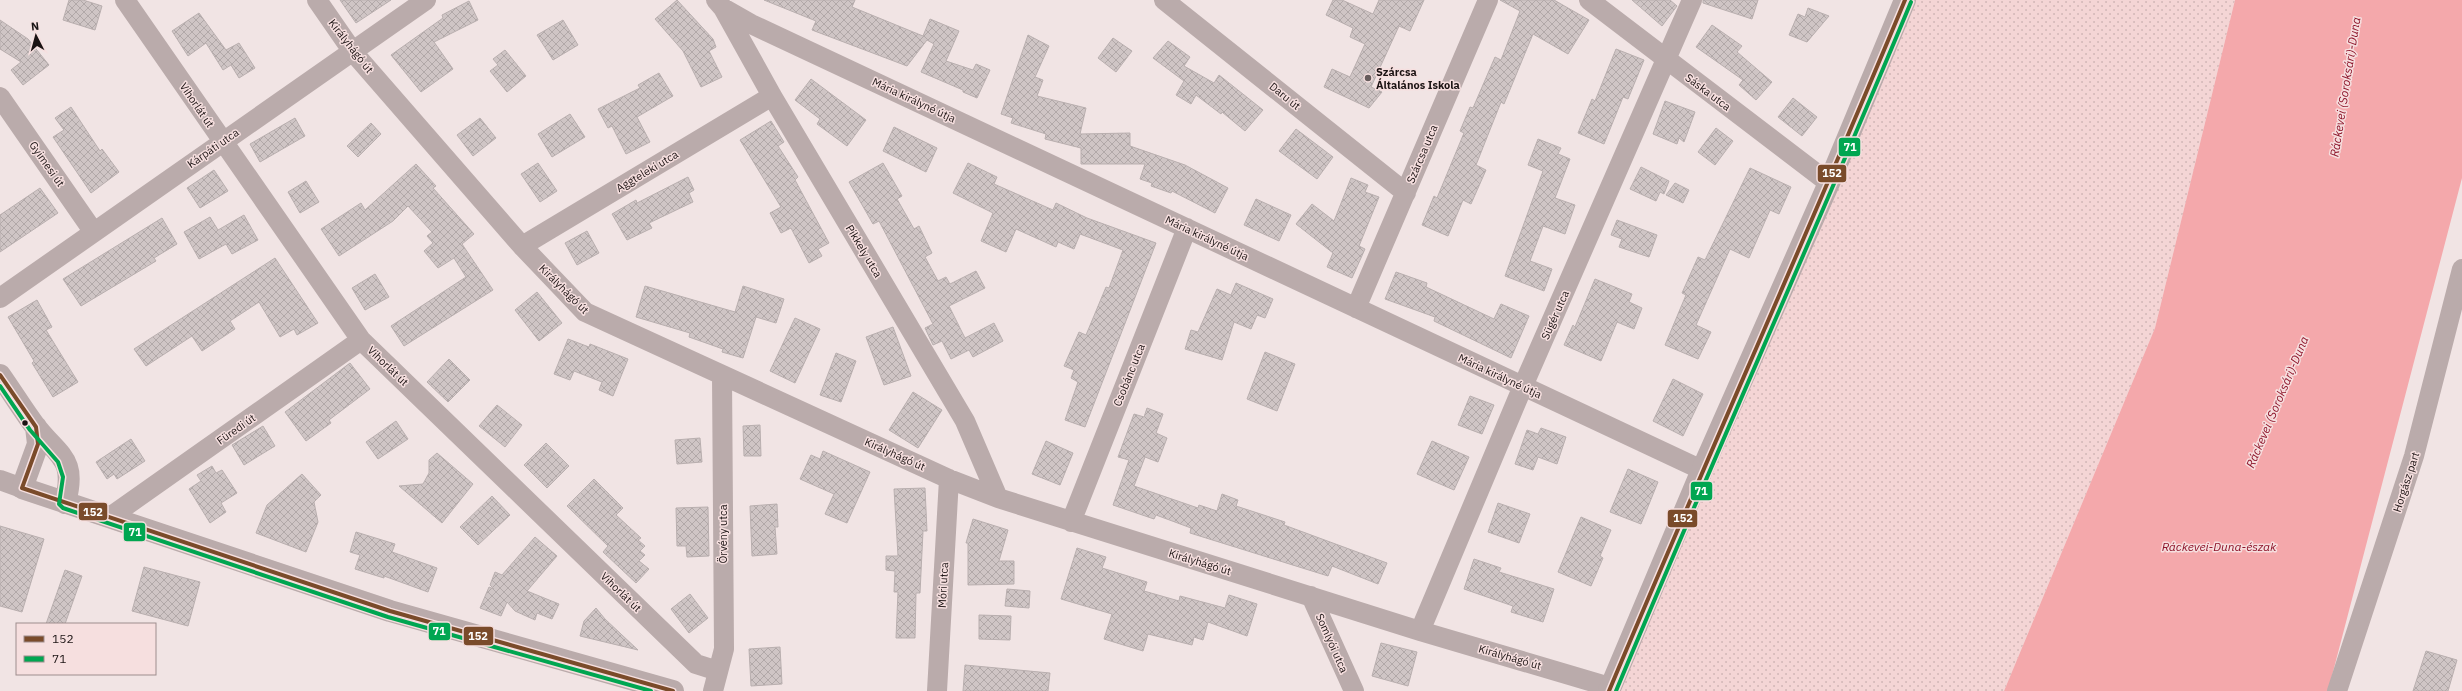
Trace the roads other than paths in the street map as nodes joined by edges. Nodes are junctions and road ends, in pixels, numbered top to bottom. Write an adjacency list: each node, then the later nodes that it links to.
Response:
1 (125, 0): 14 (street, Vihorlát út)
2 (317, 0): 10 (street, Királyhágó út)
3 (426, 0): 10 (street, Kárpáti utca)
4 (1164, 0): 16 (street, Daru út)
5 (1488, 0): 16 (street, Szárcsa utca)
6 (1589, 0): 11 (street, Sáska utca)
7 (1692, 0): 11 (street, Sügér utca)
8 (1905, 0): 15 (street)
9 (719, 4): 12 (street, Pikkely utca); 17 (street, Mária királyné útja)
10 (353, 52): 14 (street, Kárpáti utca); 19 (street, Királyhágó út)
11 (1666, 60): 15 (street, Sáska utca); 26 (street, Sügér utca)
12 (772, 96): 19 (street, Aggteleki utca); 32 (street, Pikkely utca)
13 (0, 97): 18 (street, Gyimesi út)
14 (222, 142): 18 (street, Kárpáti utca); 23 (street, Vihorlát út)
15 (1829, 183): 28 (street)
16 (1406, 193): 22 (street, Szárcsa utca)
17 (1187, 228): 22 (street, Mária királyné útja); 35 (street, Csobánc utca)
18 (93, 231): 21 (street, Kárpáti utca)
19 (522, 246): 25 (street, Királyhágó út)
20 (2462, 270): 44 (street, Horgász part)
21 (0, 298)
22 (1356, 308): 26 (street, Mária királyné útja)
23 (361, 340): 34 (street, Füredi út); 38 (street, Vihorlát út)
24 (0, 375): 27 (street)
25 (722, 376): 29 (street, Királyhágó út); 38 (street, Örvény utca)
26 (1524, 386): 28 (street, Mária királyné útja); 37 (street, Sügér utca)
27 (36, 427): 31 (street); 33 (street)
28 (1702, 470): 39 (street)
29 (949, 479): 32 (street, Királyhágó út); 42 (street, Móri utca)
30 (0, 480): 31 (street)
31 (22, 488): 33 (street)
32 (998, 498): 35 (street, Királyhágó út)
33 (66, 503): 34 (street)
34 (110, 516): 40 (street)
35 (1071, 522): 36 (street, Királyhágó út)
36 (1311, 596): 37 (street, Királyhágó út); 43 (street, Somlyói utca)
37 (1420, 631): 39 (street, Királyhágó út)
38 (718, 671): 41 (street, Örvény utca)
39 (1609, 689)
40 (673, 691)
41 (713, 691)
42 (937, 691)
43 (1354, 691)
44 (2338, 691)

